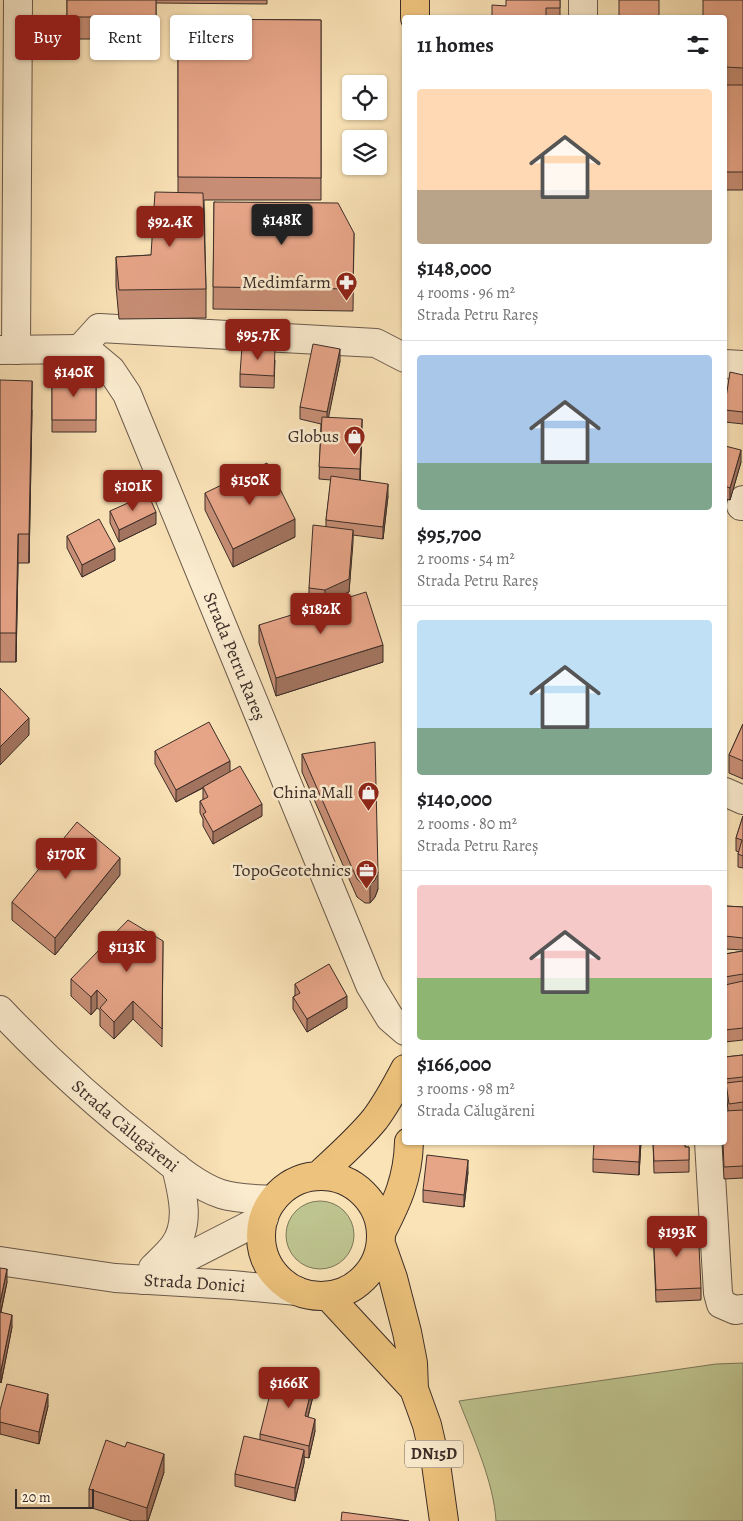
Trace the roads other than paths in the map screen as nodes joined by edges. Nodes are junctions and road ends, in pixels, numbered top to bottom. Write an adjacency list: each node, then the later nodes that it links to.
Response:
1 (18, 0): 7 (street)
2 (415, 0): 4 (main road)
3 (583, 0): 5 (street)
4 (415, 15)
5 (583, 15)
6 (80, 349): 7 (street); 8 (street); 14 (street, Strada Petru Rareș)
7 (8, 350)
8 (402, 356)
9 (727, 364): 10 (street)
10 (743, 365)
11 (727, 793): 12 (street)
12 (743, 800)
13 (0, 1010): 18 (street, Strada Călugăreni)
14 (402, 1028)
15 (402, 1074): 19 (main road)
16 (410, 1145): 21 (main road)
17 (709, 1145): 26 (street)
18 (176, 1167): 20 (street, Strada Călugăreni); 23 (street)
19 (318, 1176): 20 (main road); 21 (main road)
20 (269, 1209): 23 (street, Strada Donici); 24 (main road)
21 (381, 1239): 25 (main road); 27 (main road)
22 (0, 1261): 23 (street)
23 (141, 1280): 24 (street, Strada Donici)
24 (296, 1291): 25 (main road)
25 (328, 1296): 27 (main road, DN15D)
26 (743, 1309)
27 (414, 1389): 28 (main road, DN15D)
28 (444, 1521)

